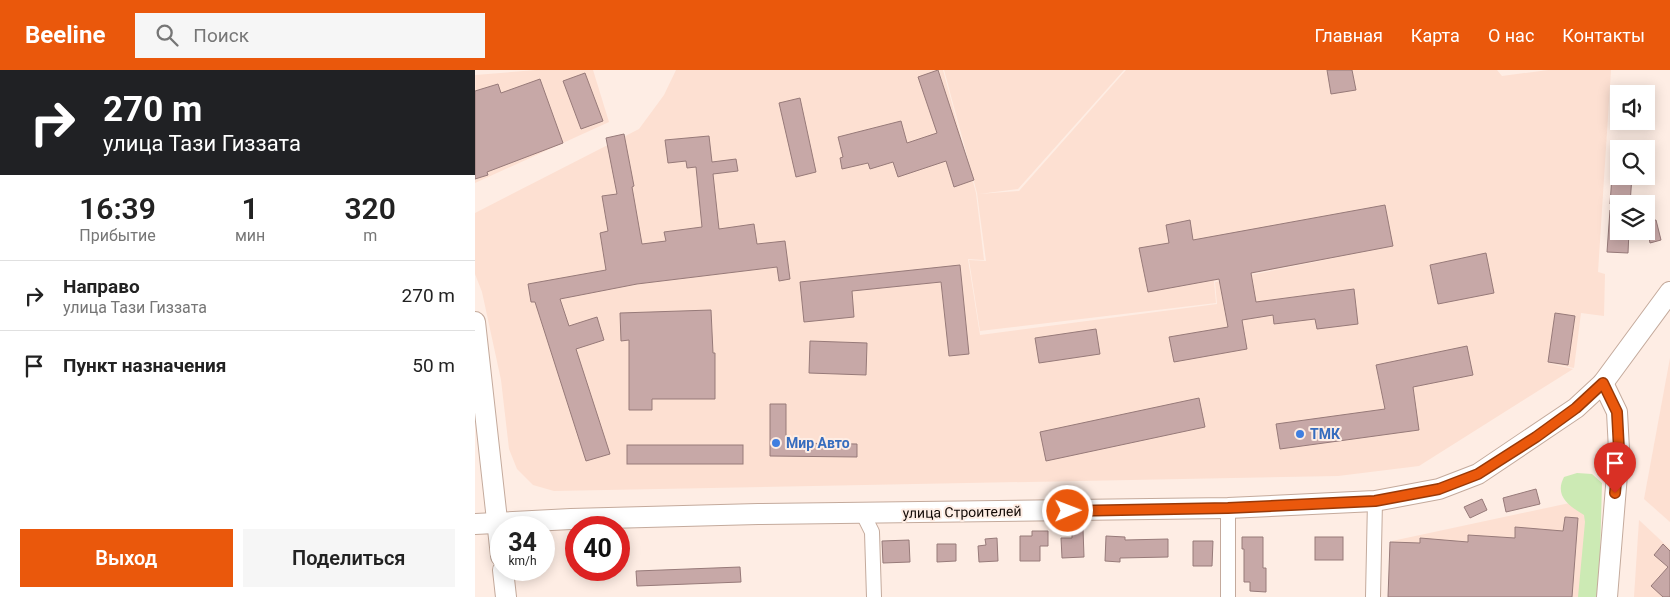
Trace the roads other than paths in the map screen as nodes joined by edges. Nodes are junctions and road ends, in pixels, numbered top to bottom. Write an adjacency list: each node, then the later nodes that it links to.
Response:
1 (1670, 292): 3 (street, улица Строителей)
2 (475, 322): 7 (street)
3 (1603, 383): 4 (street, улица Строителей); 16 (street)
4 (1375, 501): 5 (street, улица Строителей); 15 (street)
5 (1228, 508): 6 (street, улица Строителей); 14 (street)
6 (863, 514): 8 (street, улица Строителей); 13 (street)
7 (497, 516)
8 (555, 520)
9 (490, 523): 10 (street, улица Строителей)
10 (475, 524)
11 (504, 581): 12 (street)
12 (505, 597)
13 (874, 597)
14 (1228, 597)
15 (1373, 597)
16 (1607, 597)

